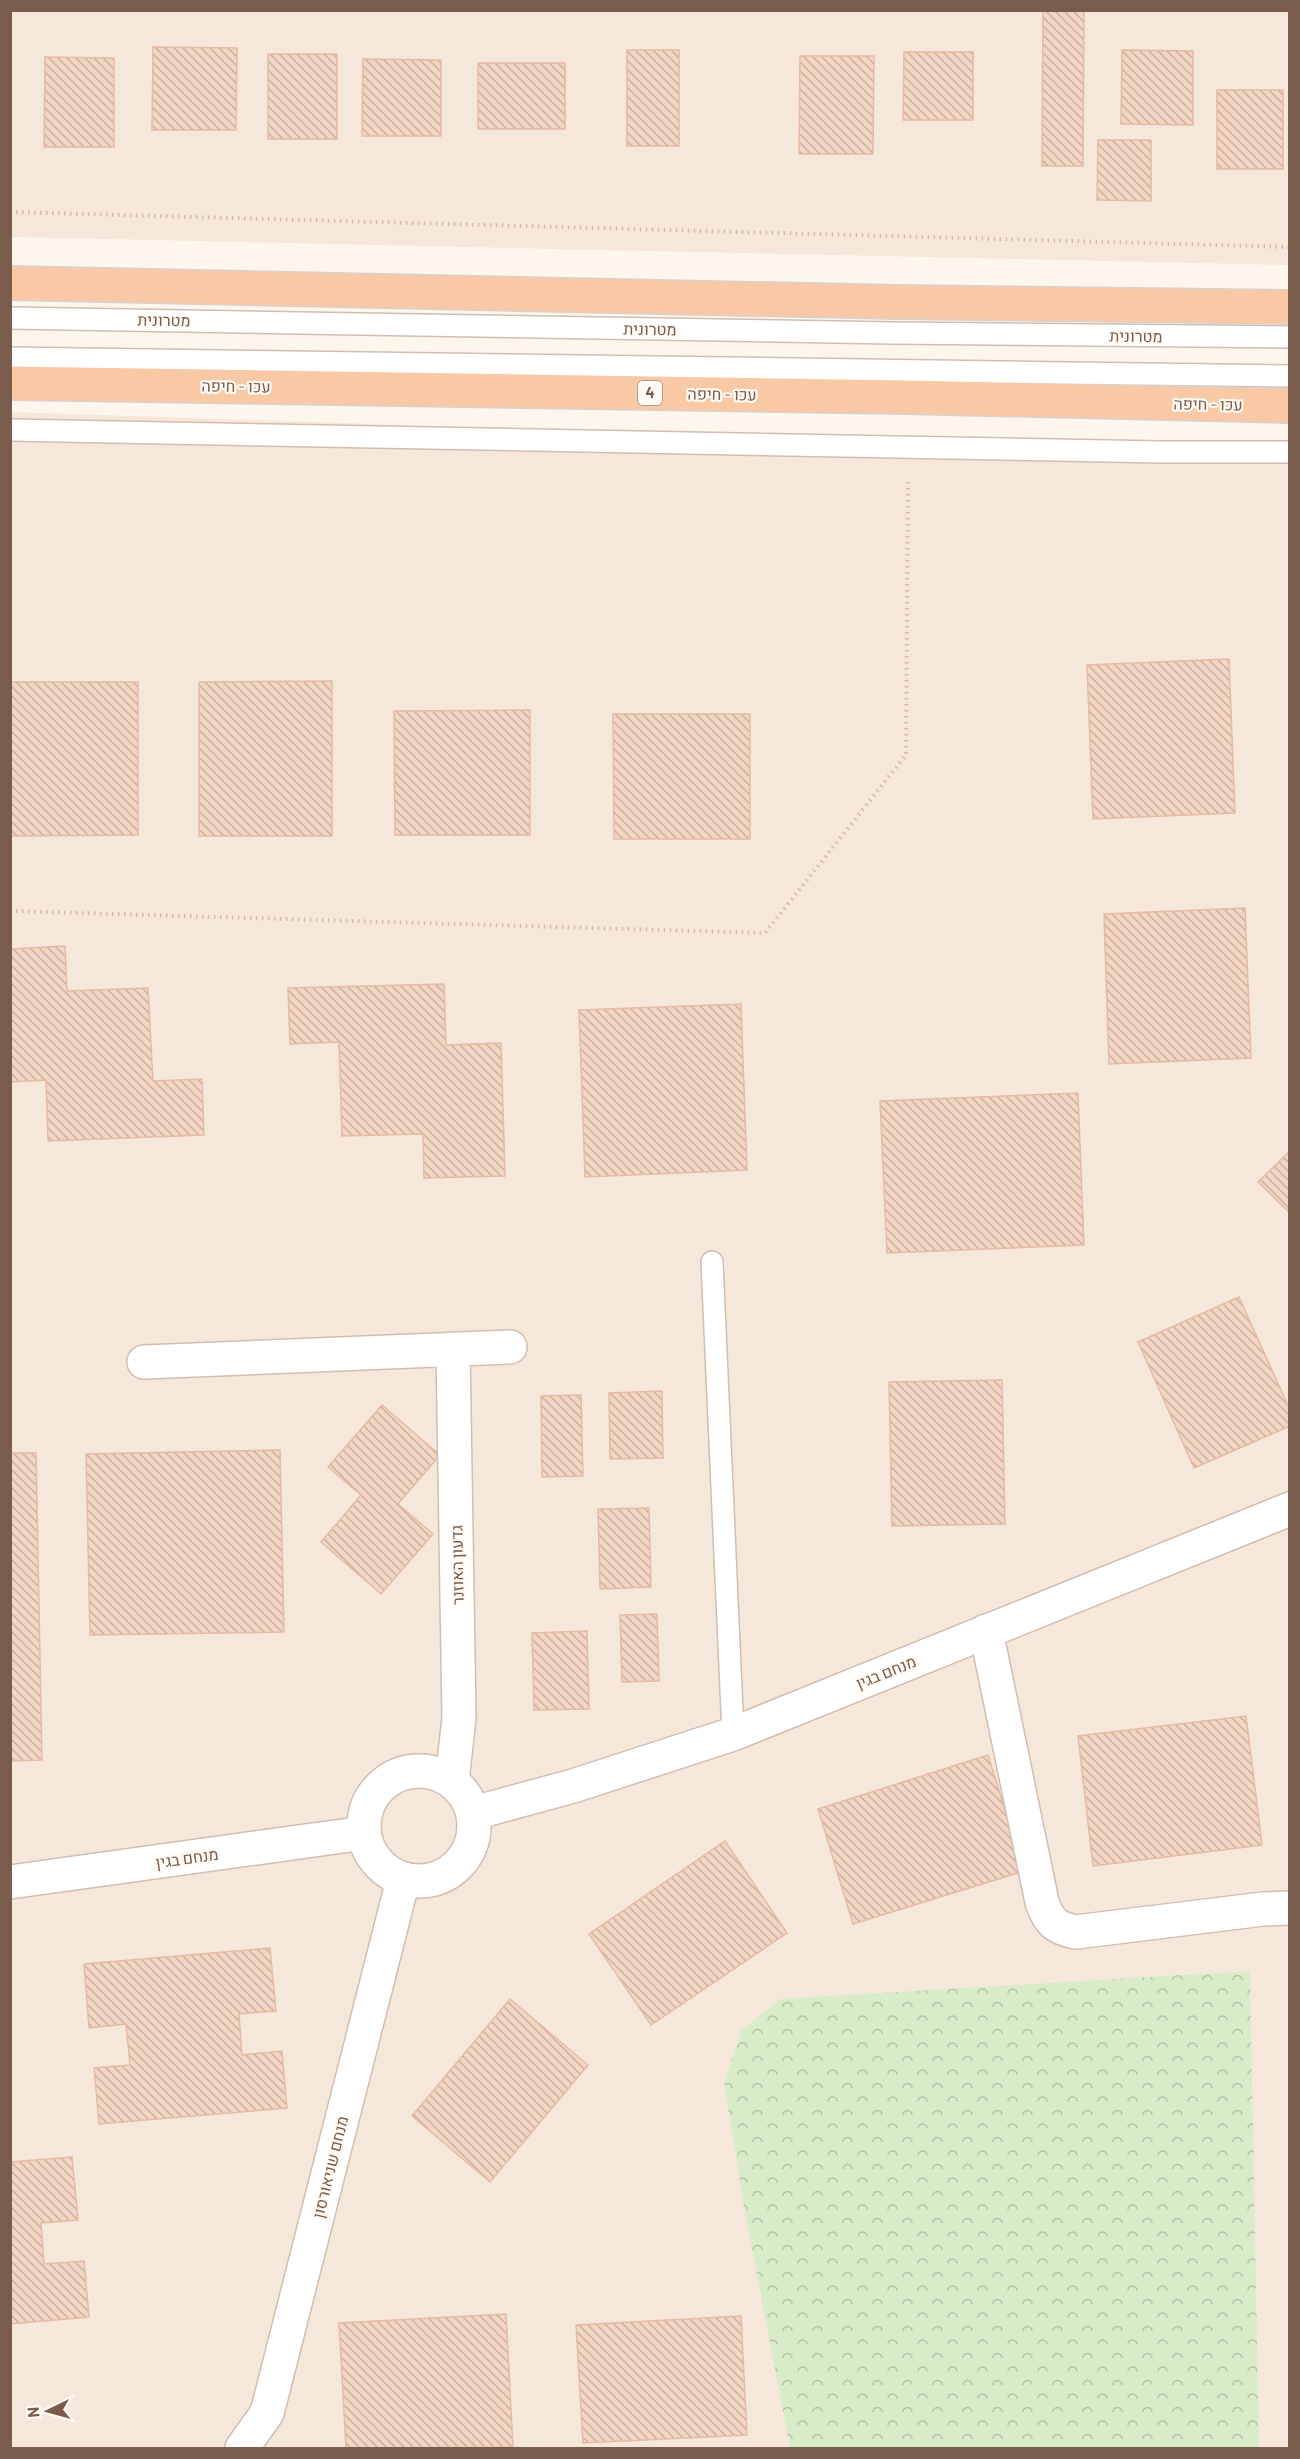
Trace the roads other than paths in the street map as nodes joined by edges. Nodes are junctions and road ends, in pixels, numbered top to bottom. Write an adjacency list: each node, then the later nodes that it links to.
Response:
1 (10, 283): 2 (highway)
2 (1290, 307)
3 (10, 318): 4 (lane, מטרונית)
4 (1290, 338)
5 (10, 358): 6 (lane)
6 (1290, 376)
7 (10, 383): 8 (highway, עכו - חיפה / 4)
8 (1290, 406)
9 (10, 430): 10 (lane)
10 (1290, 452)
11 (712, 1262): 17 (lane)
12 (510, 1347): 13 (street)
13 (453, 1349): 14 (street); 18 (street, גדעון האוזנר)
14 (144, 1362)
15 (1290, 1509): 16 (street, מנחם בגין)
16 (986, 1631): 17 (street, מנחם בגין); 23 (street)
17 (733, 1734): 19 (street, מנחם בגין)
18 (452, 1781): 19 (street); 20 (street)
19 (474, 1813): 21 (street)
20 (364, 1833): 21 (street); 22 (street, מנחם בגין)
21 (403, 1880): 24 (street, מנחם שניאורסון)
22 (10, 1882)
23 (1290, 1908)
24 (242, 2448)

